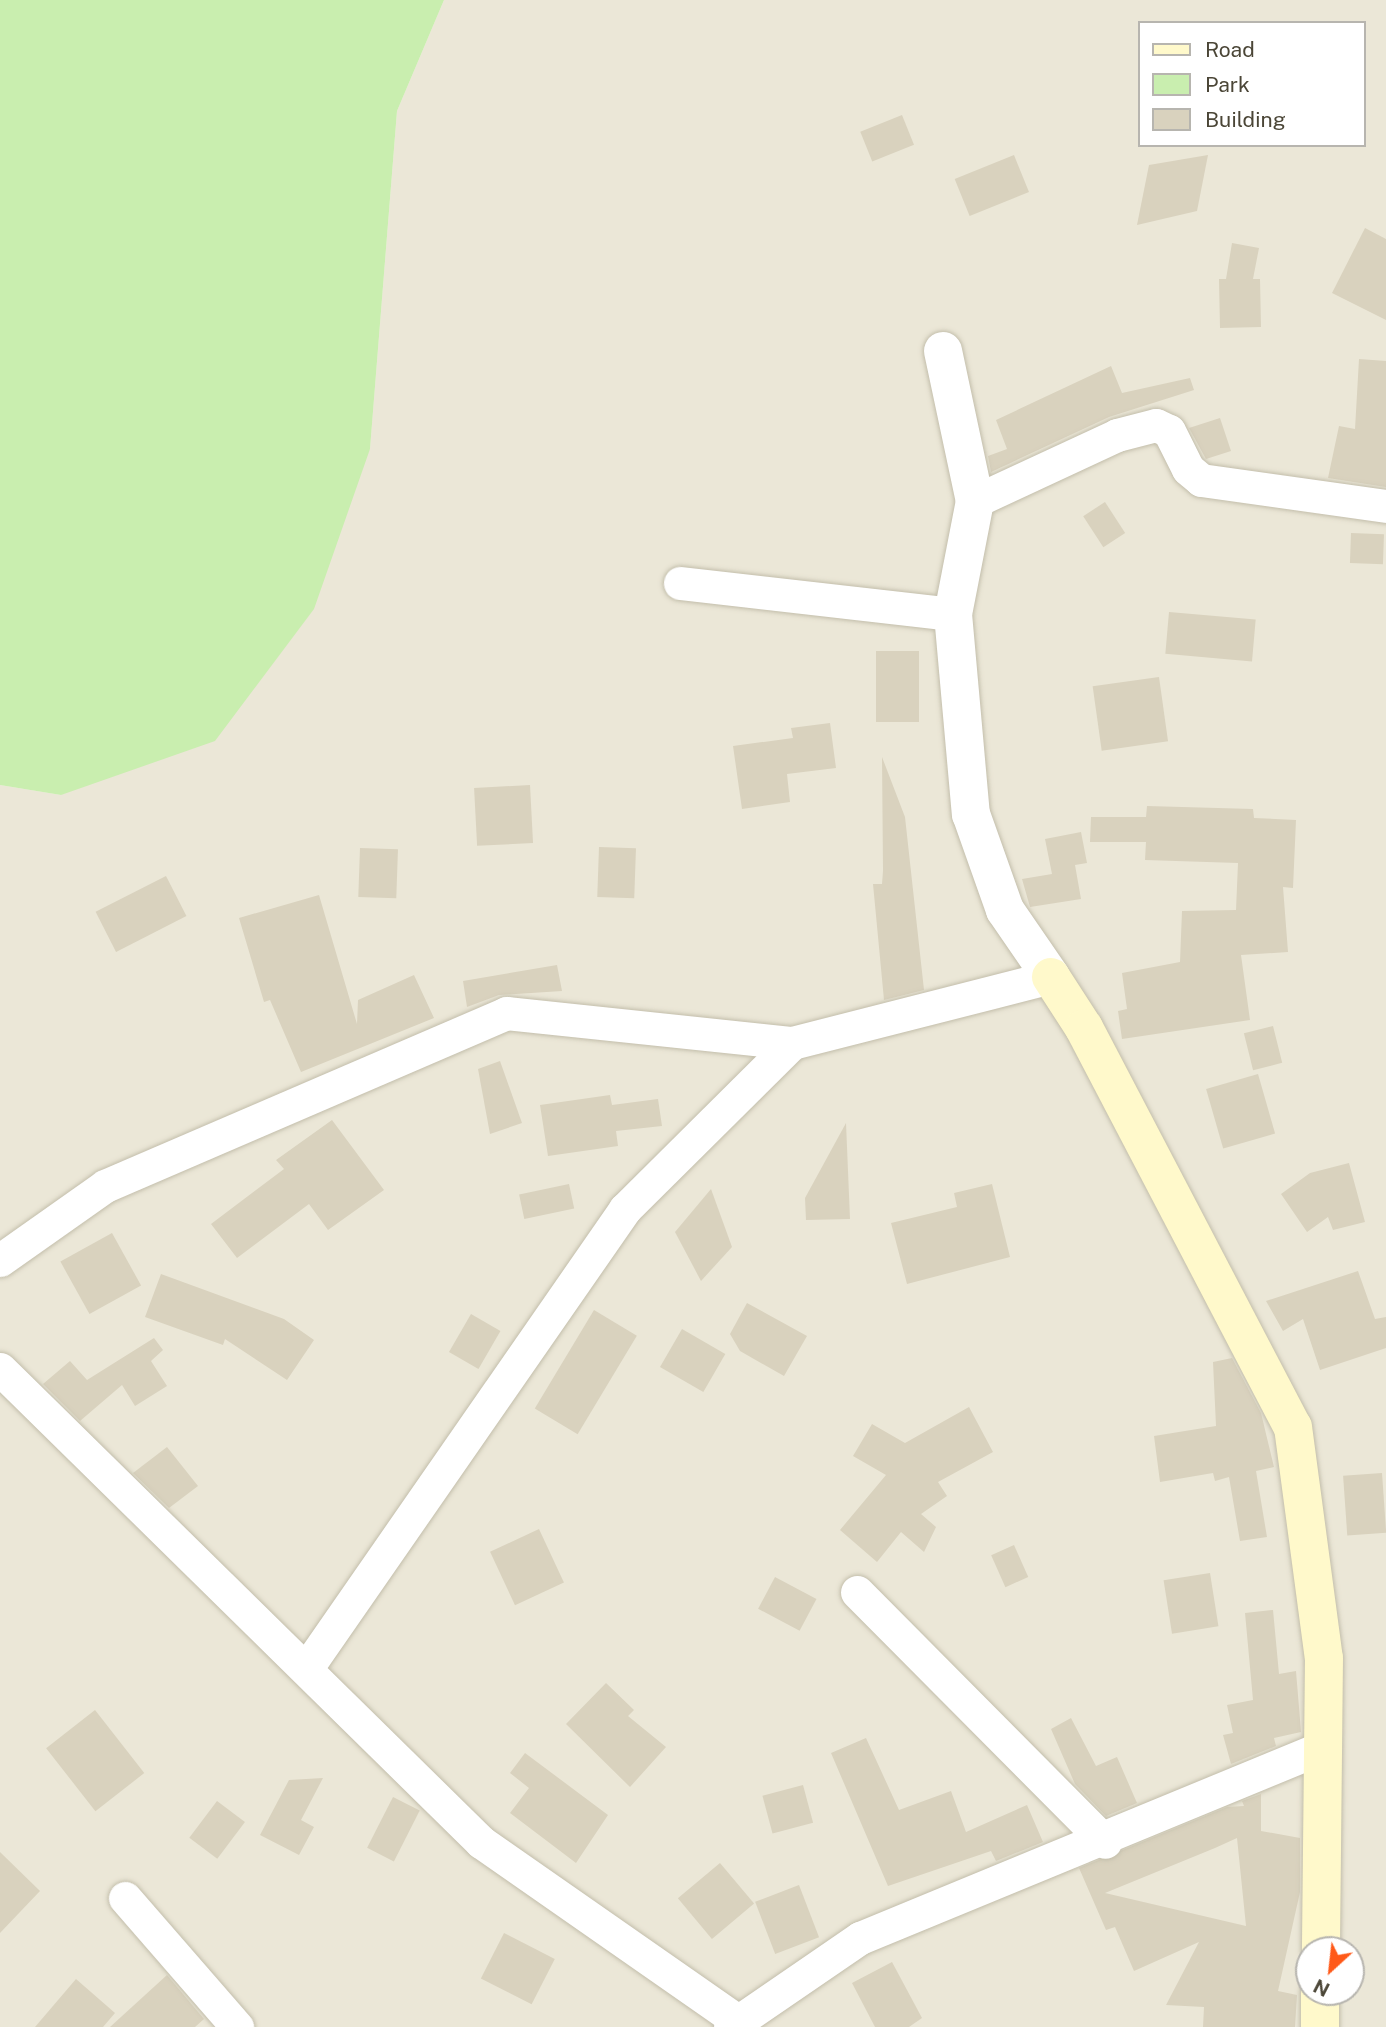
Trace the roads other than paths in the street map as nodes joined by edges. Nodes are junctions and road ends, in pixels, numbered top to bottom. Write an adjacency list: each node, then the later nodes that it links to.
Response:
1 (943, 351): 2 (street)
2 (975, 501): 3 (street); 5 (street)
3 (1386, 506)
4 (680, 583): 5 (street)
5 (953, 614): 6 (street)
6 (1051, 977): 7 (street); 12 (main road)
7 (792, 1043): 8 (street); 11 (street)
8 (0, 1260)
9 (0, 1369): 11 (street)
10 (857, 1591): 13 (street)
11 (306, 1670): 17 (street)
12 (1323, 1747): 13 (street); 15 (main road)
13 (1105, 1842): 17 (street)
14 (125, 1898): 18 (street)
15 (1321, 1936)
16 (1320, 2006): 19 (main road)
17 (734, 2024)
18 (237, 2027)
19 (1320, 2027)

